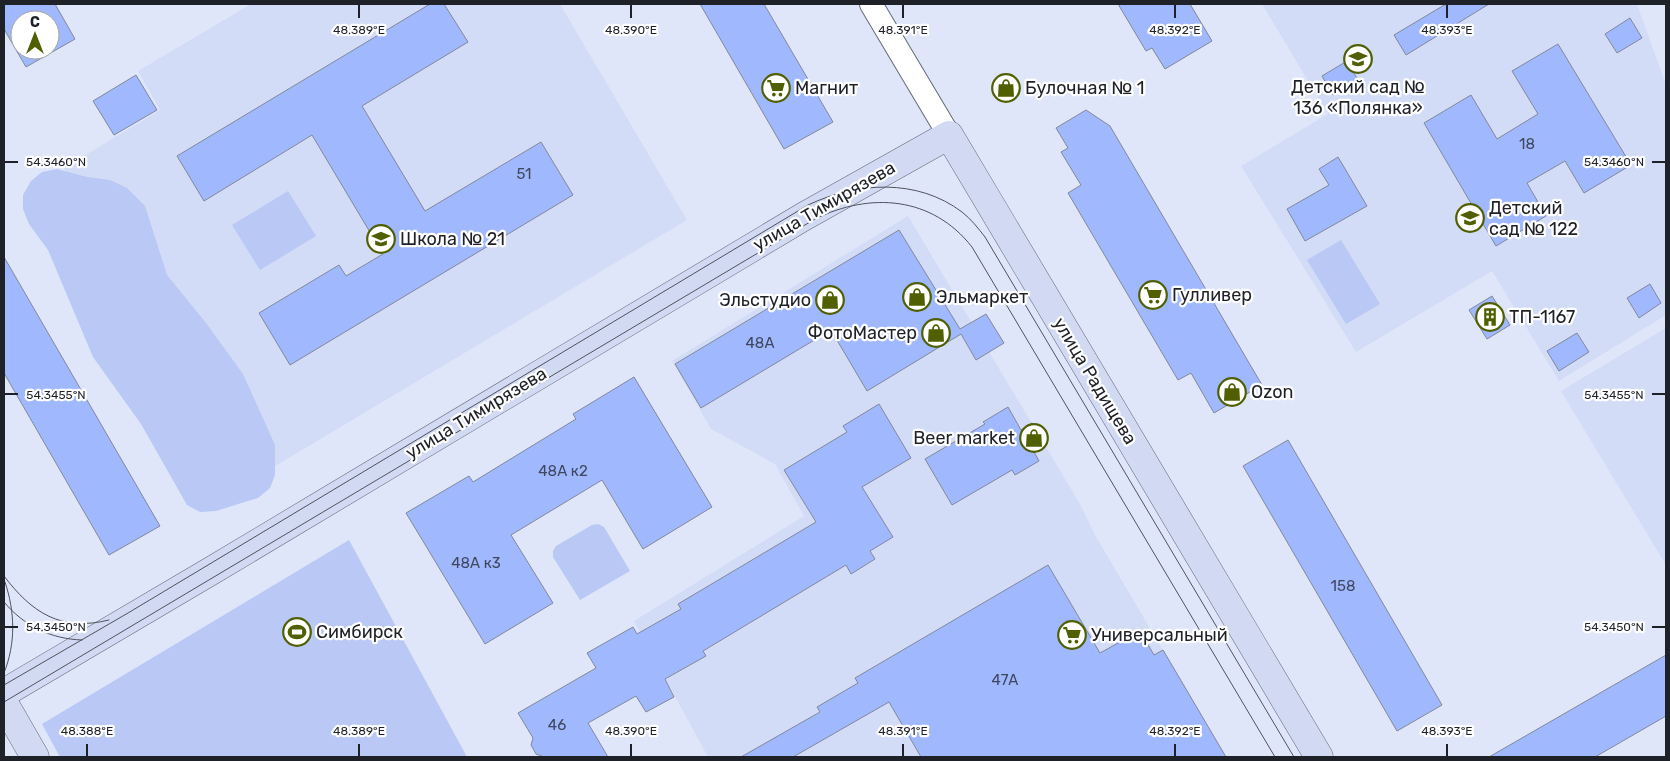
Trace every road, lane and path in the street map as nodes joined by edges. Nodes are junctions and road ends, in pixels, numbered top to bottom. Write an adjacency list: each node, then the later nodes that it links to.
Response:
1 (872, 4): 2 (street, улица Радищева)
2 (949, 134): 3 (street, улица Тимирязева); 6 (street, улица Радищева)
3 (4, 693)
4 (4, 703): 5 (street)
5 (35, 757)
6 (1319, 757)

